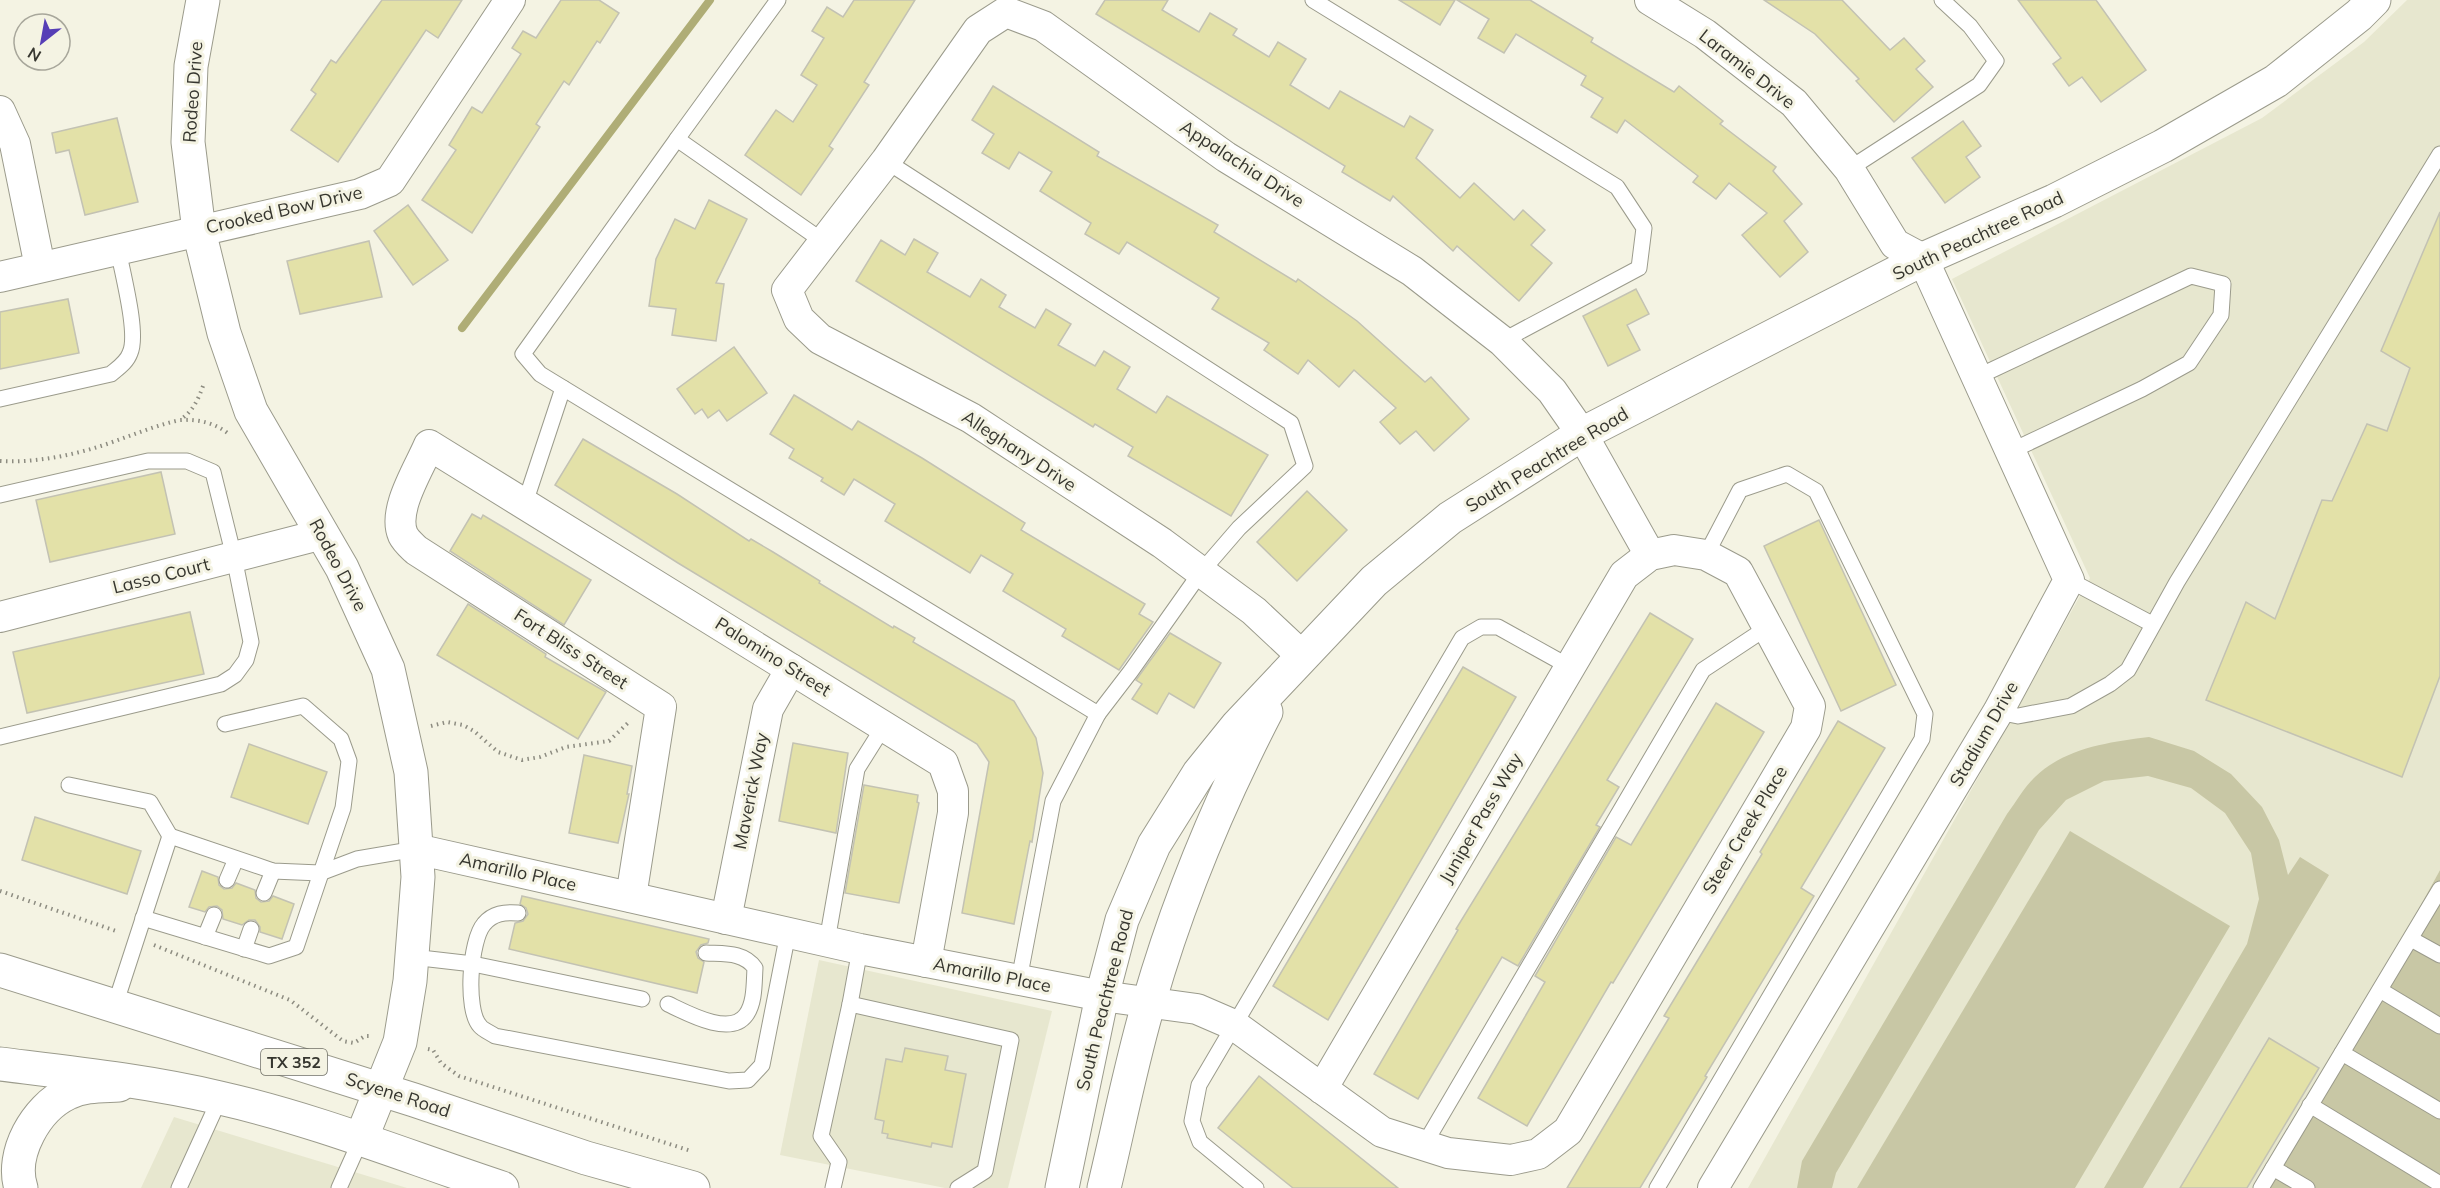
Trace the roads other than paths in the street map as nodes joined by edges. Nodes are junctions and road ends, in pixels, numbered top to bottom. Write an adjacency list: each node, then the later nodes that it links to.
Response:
1 (203, 0): 14 (main road, Rodeo Drive)
2 (510, 0): 14 (street, Crooked Bow Drive)
3 (778, 0): 9 (lane)
4 (1314, 0): 20 (lane)
5 (1650, 0): 13 (street, Laramie Drive)
6 (1942, 0): 13 (lane)
7 (2374, 0): 17 (main road, South Peachtree Road)
8 (0, 111): 10 (street)
9 (677, 140): 15 (lane); 22 (lane)
10 (8, 146): 18 (street)
11 (2440, 154): 36 (lane)
12 (886, 161): 15 (street, Appalachia Drive); 20 (street, Appalachia Drive); 33 (lane)
13 (1849, 170): 17 (street, Laramie Drive)
14 (199, 231): 16 (street, Crooked Bow Drive); 29 (main road, Rodeo Drive)
15 (824, 242): 33 (street, Alleghany Drive)
16 (118, 249): 18 (street, Crooked Bow Drive); 23 (lane)
17 (1923, 259): 21 (street); 24 (main road, South Peachtree Road)
18 (40, 267): 19 (street, Crooked Bow Drive)
19 (0, 277)
20 (1502, 341): 24 (street, Appalachia Drive)
21 (1977, 377): 26 (street); 26 (lane)
22 (563, 388): 28 (lane); 42 (lane)
23 (0, 399)
24 (1582, 434): 30 (street, Appalachia Drive); 38 (main road, South Peachtree Road)
25 (429, 445): 28 (street, Palomino Street); 55 (street, Fort Bliss Street)
26 (2011, 451): 34 (street)
27 (0, 495): 32 (lane)
28 (525, 503): 40 (street, Palomino Street)
29 (323, 534): 32 (street, Lasso Court); 48 (main road, Rodeo Drive)
30 (1650, 555): 31 (street, Steer Creek Place); 39 (street, Juniper Pass Way)
31 (1706, 555): 37 (street, Steer Creek Place); 107 (lane)
32 (234, 557): 35 (street, Lasso Court); 45 (lane)
33 (1201, 572): 38 (street, Alleghany Drive); 42 (lane)
34 (2069, 580): 36 (lane); 41 (street, Stadium Drive)
35 (0, 617)
36 (2152, 624): 41 (lane)
37 (1768, 627): 92 (lane); 93 (street, Steer Creek Place)
38 (1295, 665): 75 (main road, South Peachtree Road); 77 (main road)
39 (1570, 667): 81 (lane); 86 (street, Juniper Pass Way)
40 (791, 669): 44 (street, Palomino Street); 59 (street, Maverick Way)
41 (1998, 712): 108 (street, Stadium Drive)
42 (1098, 714): 73 (lane)
43 (225, 724): 51 (lane)
44 (884, 726): 64 (lane); 70 (street, Palomino Street)
45 (0, 736)
46 (69, 785): 47 (lane)
47 (170, 836): 49 (lane); 58 (lane)
48 (416, 849): 51 (lane); 55 (street, Amarillo Place); 69 (main road, Rodeo Drive)
49 (236, 859): 50 (lane); 52 (lane)
50 (273, 871): 51 (lane); 54 (lane)
51 (320, 873): 65 (lane)
52 (227, 880)
53 (2440, 889): 63 (lane)
54 (264, 893)
55 (631, 897): 59 (street, Amarillo Place)
56 (518, 913): 71 (lane)
57 (214, 915): 62 (lane)
58 (143, 918): 62 (lane); 80 (lane)
59 (726, 919): 61 (street, Amarillo Place)
60 (251, 929): 65 (lane)
61 (788, 933): 64 (street, Amarillo Place); 71 (lane)
62 (205, 937): 65 (lane)
63 (2411, 939): 68 (lane); 74 (lane)
64 (826, 941): 66 (street, Amarillo Place)
65 (244, 949)
66 (860, 949): 70 (street, Amarillo Place); 79 (lane)
67 (706, 953): 78 (lane)
68 (2440, 956)
69 (411, 957): 71 (lane); 87 (main road, Rodeo Drive)
70 (926, 962): 73 (street, Amarillo Place)
71 (473, 964): 76 (lane)
72 (0, 970): 80 (main road, Scyene Road / TX 352)
73 (1019, 980): 75 (street, Amarillo Place)
74 (2380, 990): 82 (lane); 83 (lane)
75 (1102, 996): 77 (street, Amarillo Place); 104 (main road, South Peachtree Road)
76 (642, 999)
77 (1149, 1003): 81 (street, Amarillo Place); 105 (main road)
78 (668, 1004)
79 (850, 1004): 102 (lane); 103 (lane)
80 (115, 1005): 87 (main road, Scyene Road / TX 352)
81 (1233, 1025): 86 (street, Amarillo Place); 106 (lane)
82 (2440, 1026)
83 (2342, 1053): 89 (lane); 90 (lane)
84 (0, 1064): 85 (main road)
85 (140, 1083): 88 (main road); 97 (main road)
86 (1322, 1089): 92 (street, Amarillo Place)
87 (381, 1090): 91 (main road, Rodeo Drive); 101 (main road, Scyene Road / TX 352)
88 (220, 1098): 91 (main road); 98 (lane)
89 (2310, 1105): 94 (lane); 96 (lane)
90 (2440, 1111)
91 (360, 1139): 95 (main road); 99 (lane)
92 (1424, 1145): 93 (street, Amarillo Place)
93 (1538, 1154)
94 (2273, 1168): 109 (lane); 110 (lane)
95 (445, 1179): 100 (main road)
96 (2440, 1184)
97 (21, 1188)
98 (179, 1188)
99 (339, 1188)
100 (502, 1188)
101 (693, 1188)
102 (833, 1188)
103 (958, 1188)
104 (1062, 1188)
105 (1104, 1188)
106 (1256, 1188)
107 (1657, 1188)
108 (1713, 1188)
109 (2261, 1188)
110 (2307, 1188)

